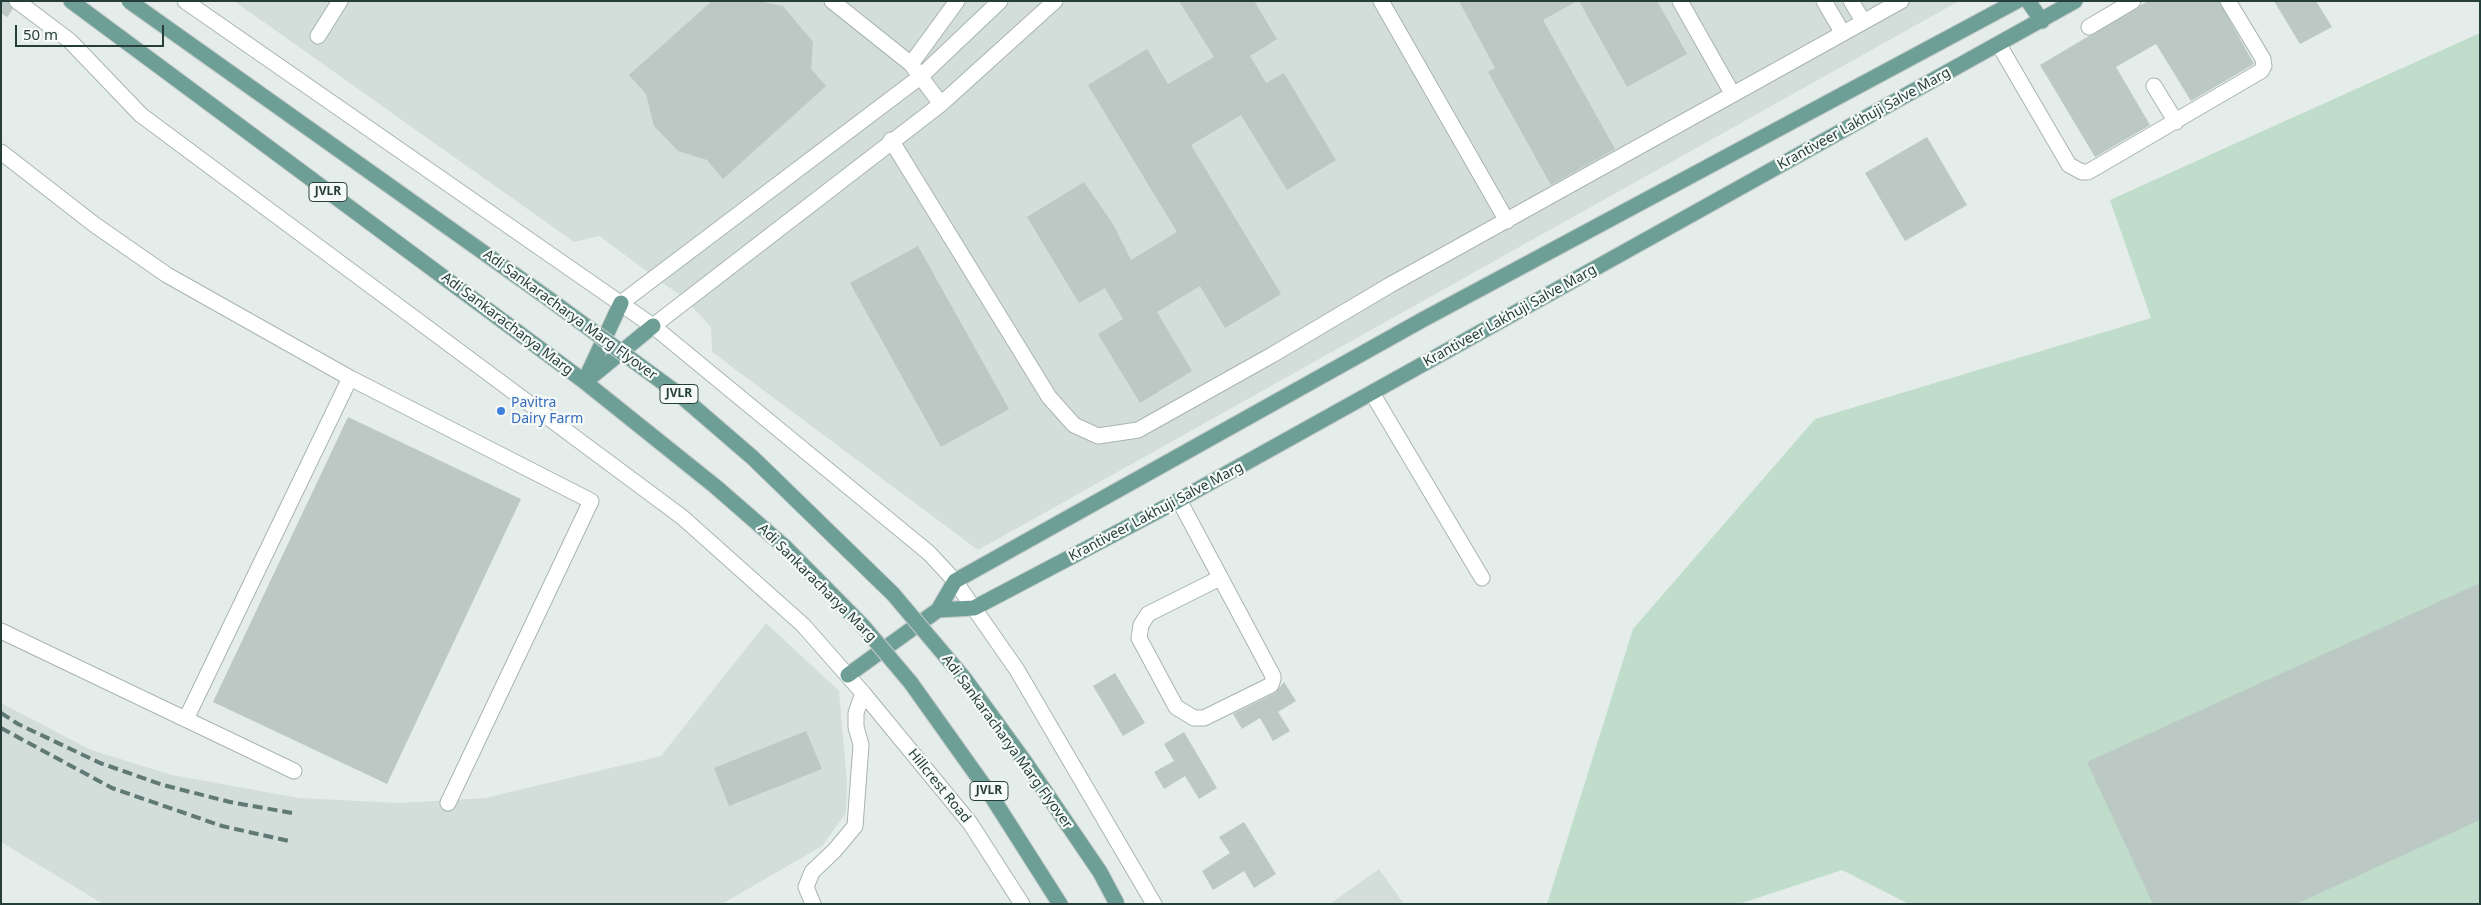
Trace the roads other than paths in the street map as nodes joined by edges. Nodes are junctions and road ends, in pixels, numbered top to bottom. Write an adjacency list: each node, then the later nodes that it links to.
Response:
1 (17, 1): 47 (street, Hillcrest Road)
2 (71, 1): 38 (main road, Adi Sankaracharya Marg / JVLR)
3 (128, 1): 55 (main road, Adi Sankaracharya Marg Flyover / JVLR, bridge)
4 (185, 1): 35 (street)
5 (340, 1): 24 (street)
6 (832, 1): 26 (street)
7 (957, 1): 26 (street)
8 (1000, 1): 27 (street)
9 (1055, 1): 30 (street)
10 (1381, 1): 34 (street)
11 (1680, 1): 29 (street)
12 (1824, 1): 23 (street)
13 (1851, 1): 20 (street)
14 (1901, 1): 20 (street)
15 (2017, 1): 43 (main road)
16 (2028, 1): 21 (main road)
17 (2075, 1): 21 (main road, Krantiveer Lakhuji Salve Marg)
18 (2133, 1): 22 (street)
19 (2228, 1): 31 (street)
20 (1863, 21): 23 (street)
21 (2042, 21): 25 (main road, Krantiveer Lakhuji Salve Marg)
22 (2089, 26)
23 (1842, 32): 29 (street)
24 (318, 36)
25 (1999, 45): 31 (street); 39 (main road, Krantiveer Lakhuji Salve Marg)
26 (910, 64): 27 (street)
27 (920, 77): 30 (street); 35 (street)
28 (2154, 86): 31 (street)
29 (1732, 93): 34 (street)
30 (941, 104): 32 (street)
31 (2176, 122)
32 (891, 140): 34 (street); 36 (street)
33 (1, 152): 37 (street)
34 (1507, 221)
35 (621, 303): 36 (street); 38 (main road)
36 (653, 326): 38 (main road); 43 (street)
37 (350, 378): 49 (street); 51 (street)
38 (584, 382): 54 (main road, Adi Sankaracharya Marg / JVLR, bridge)
39 (1372, 393): 40 (main road, Krantiveer Lakhuji Salve Marg); 42 (street)
40 (1179, 500): 41 (street); 44 (main road, Krantiveer Lakhuji Salve Marg)
41 (1220, 578): 41 (street)
42 (1482, 578)
43 (955, 581): 44 (street); 45 (main road)
44 (974, 608): 45 (main road, Krantiveer Lakhuji Salve Marg); 56 (street)
45 (938, 610): 47 (main road)
46 (1, 631): 49 (street)
47 (848, 675): 48 (street, Hillcrest Road)
48 (863, 693): 52 (street); 53 (street, Hillcrest Road)
49 (186, 719): 50 (street)
50 (294, 771)
51 (448, 803)
52 (813, 904)
53 (1022, 904)
54 (1060, 904)
55 (1117, 904)
56 (1154, 904)

